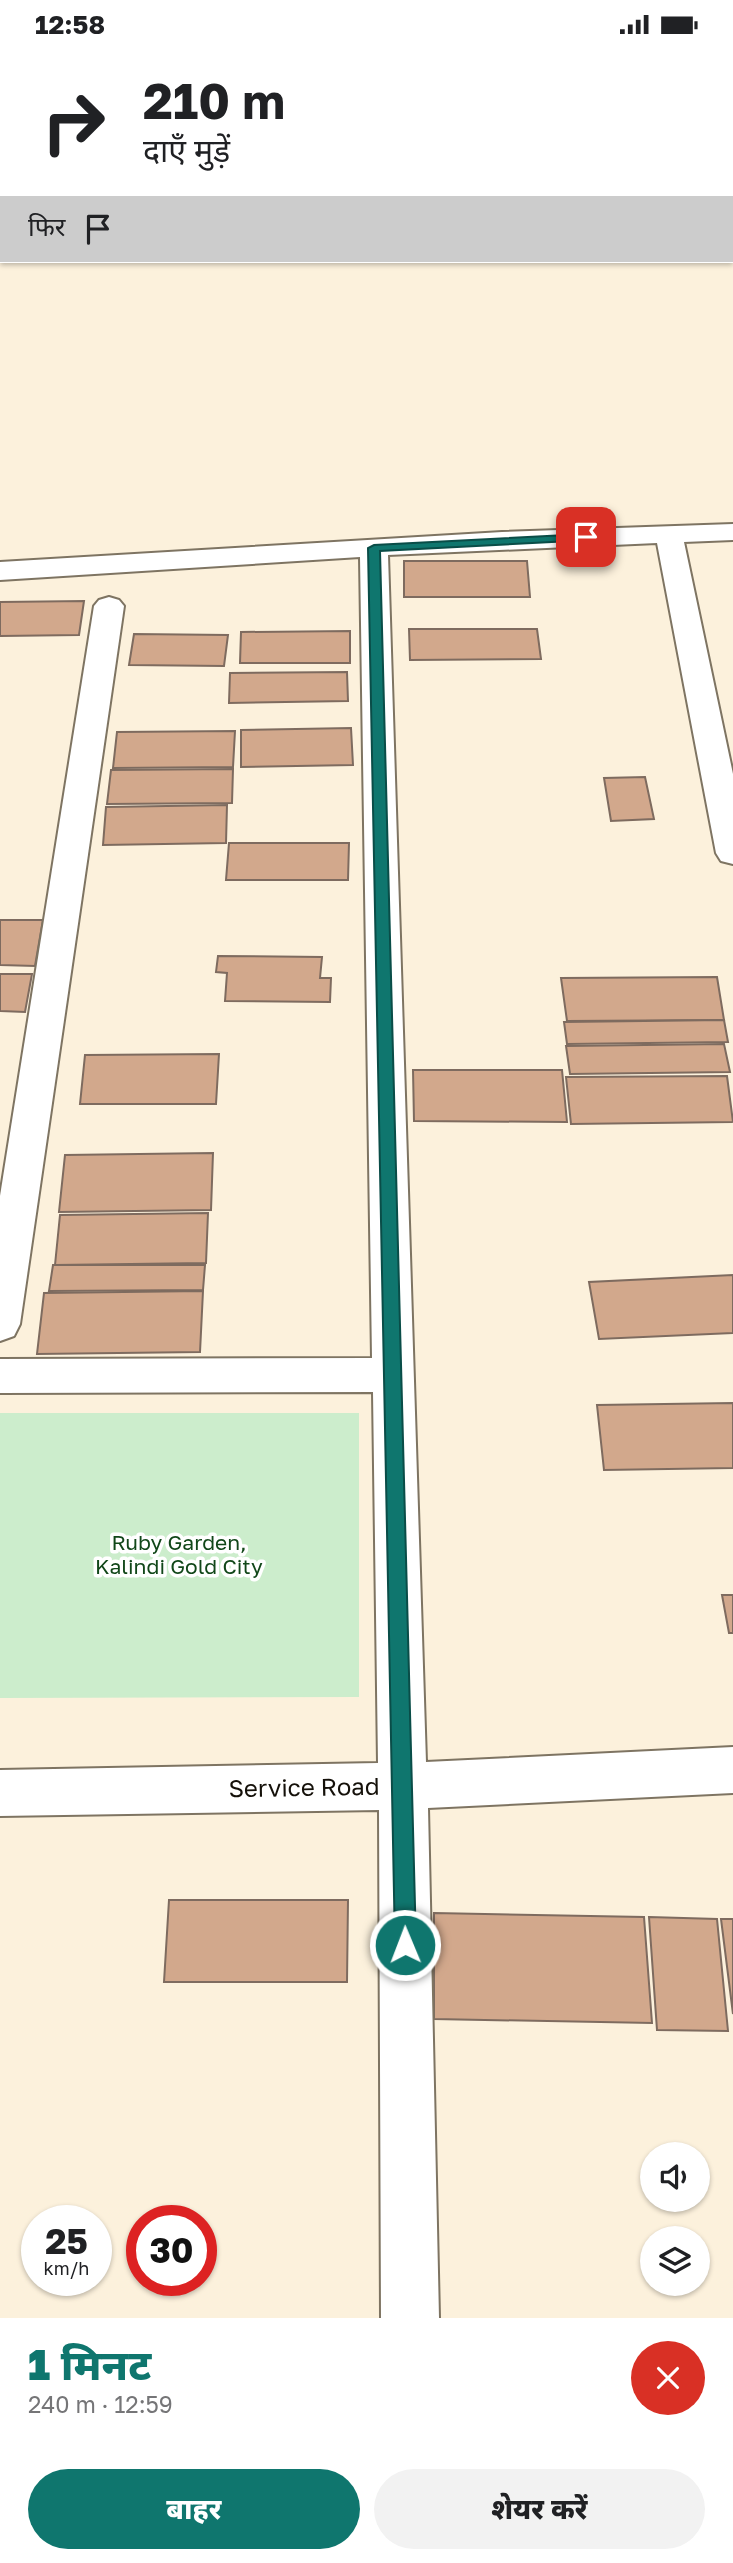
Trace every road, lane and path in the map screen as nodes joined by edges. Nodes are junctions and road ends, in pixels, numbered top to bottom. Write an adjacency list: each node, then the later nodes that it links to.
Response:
1 (733, 532): 2 (street)
2 (669, 535): 3 (street); 6 (street)
3 (374, 548): 4 (street); 8 (street)
4 (0, 571)
5 (109, 606): 7 (street)
6 (733, 853)
7 (0, 1324)
8 (393, 1375): 9 (street); 11 (street)
9 (0, 1376)
10 (733, 1770): 11 (street, Service Road)
11 (403, 1786): 12 (street, Service Road); 13 (street)
12 (0, 1793)
13 (410, 2318)

